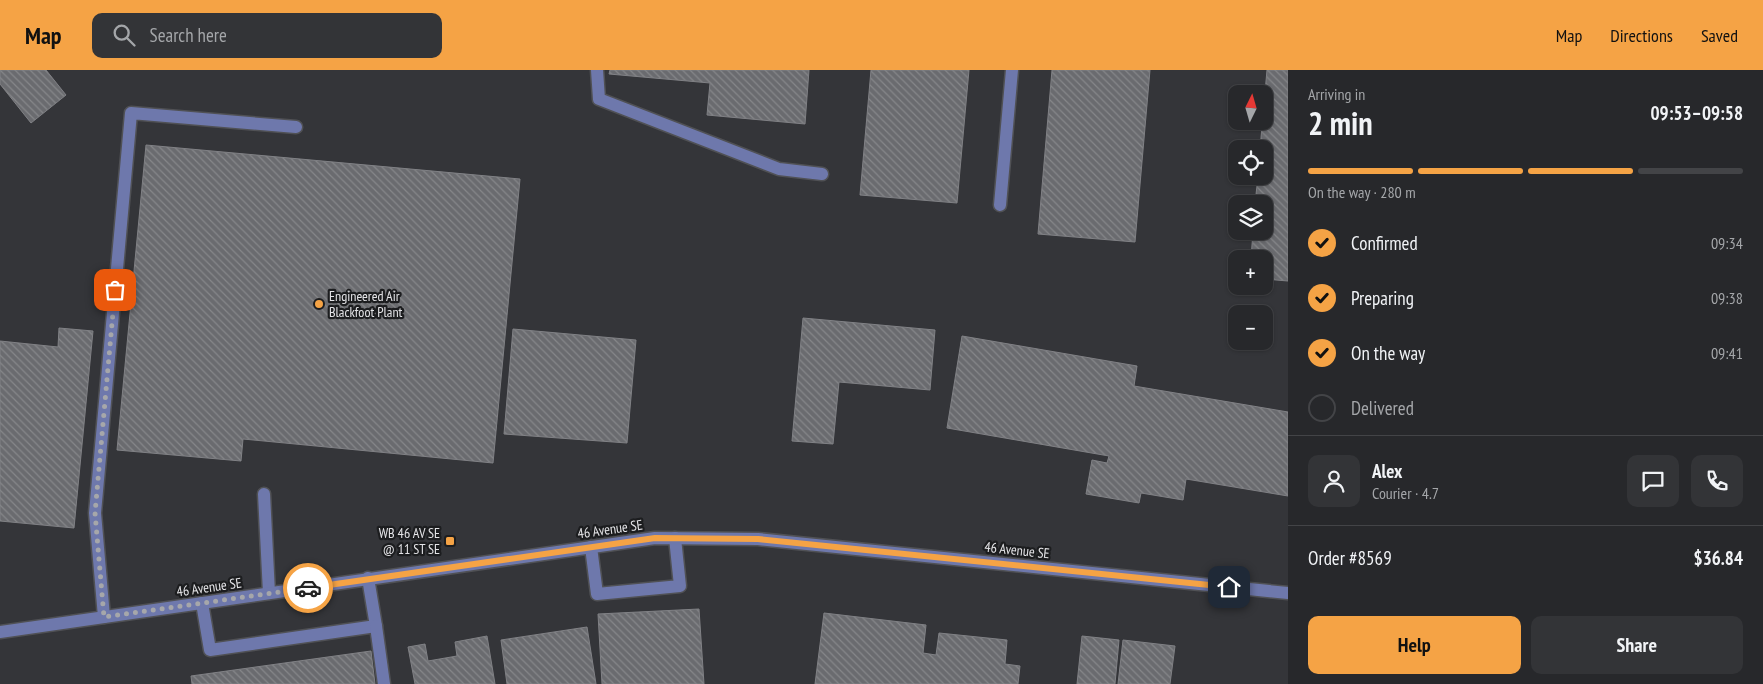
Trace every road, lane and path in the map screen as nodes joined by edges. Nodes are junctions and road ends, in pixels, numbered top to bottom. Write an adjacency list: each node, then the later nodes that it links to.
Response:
1 (597, 70): 4 (street)
2 (1012, 70): 5 (street)
3 (296, 127): 13 (street)
4 (822, 174)
5 (1000, 205)
6 (264, 494): 11 (street)
7 (675, 538): 8 (street, 46 Avenue SE); 8 (street); 10 (street, 46 Avenue SE)
8 (591, 547): 9 (street, 46 Avenue SE)
9 (368, 578): 11 (street, 46 Avenue SE); 14 (street)
10 (1288, 593)
11 (269, 594): 12 (street, 46 Avenue SE)
12 (202, 603): 13 (street, 46 Avenue SE); 14 (street)
13 (104, 617): 15 (street, 46 Avenue SE)
14 (376, 626): 16 (street)
15 (0, 632)
16 (384, 684)

